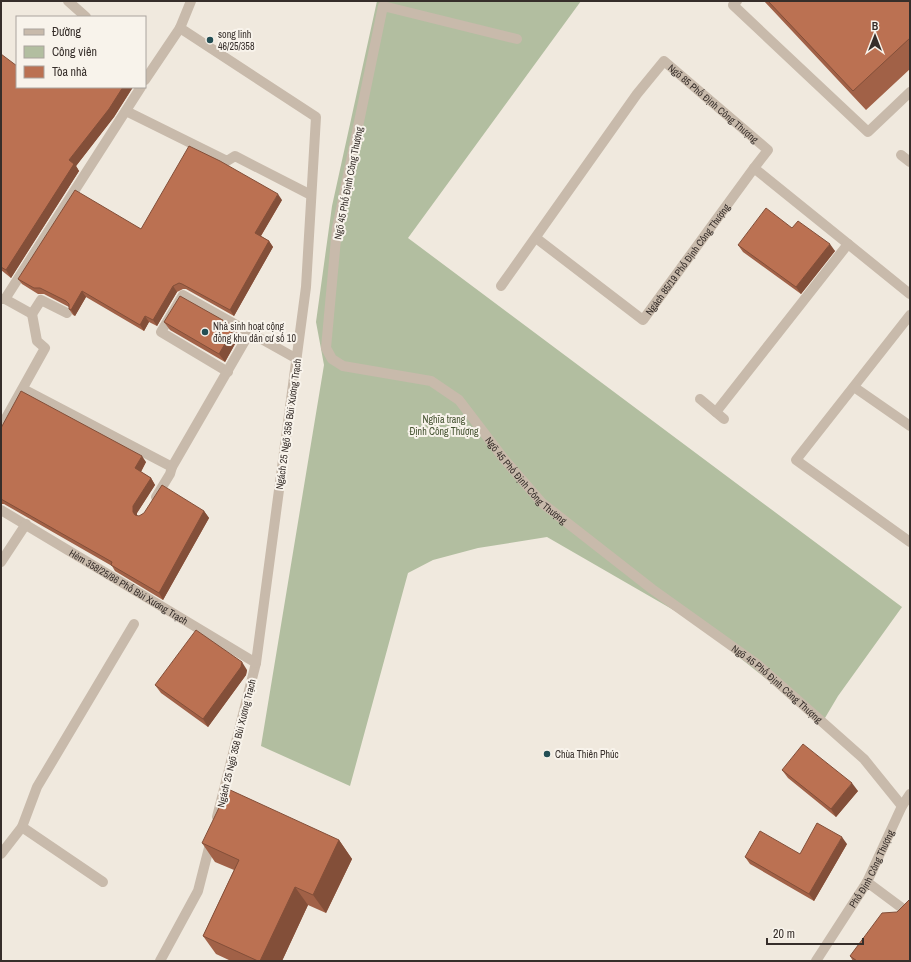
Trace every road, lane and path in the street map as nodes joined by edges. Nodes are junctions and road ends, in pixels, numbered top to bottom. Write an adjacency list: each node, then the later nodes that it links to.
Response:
1 (68, 1): 4 (street)
2 (191, 1): 5 (street)
3 (737, 1): 9 (street)
4 (85, 16)
5 (180, 28): 7 (street); 14 (street, Ngách 25 Ngõ 358 Bùi Xương Trạch)
6 (517, 39): 42 (street, Ngõ 45 Phố Định Công Thượng)
7 (146, 74)
8 (140, 88): 10 (street)
9 (910, 92)
10 (126, 111): 14 (street); 19 (street)
11 (901, 154): 12 (street)
12 (910, 162)
13 (754, 168): 15 (street, Ngách 85/19 Phố Định Công Thượng); 15 (street, Ngõ 85 Phố Định Công Thượng); 16 (street)
14 (311, 195): 24 (street, Ngách 25 Ngõ 358 Bùi Xương Trạch)
15 (536, 238): 17 (street, Ngõ 85 Phố Định Công Thượng)
16 (848, 244): 18 (street); 29 (street)
17 (501, 286)
18 (910, 294)
19 (3, 299): 21 (street)
20 (66, 313): 21 (street)
21 (32, 314): 27 (street)
22 (910, 316): 26 (street)
23 (250, 332): 24 (street); 25 (street); 25 (street)
24 (297, 359): 40 (street, Ngách 25 Ngõ 358 Bùi Xương Trạch)
25 (228, 372): 33 (street)
26 (854, 387): 31 (street); 37 (street)
27 (22, 389): 32 (street); 33 (street)
28 (700, 399): 29 (street)
29 (716, 412): 30 (street)
30 (724, 418)
31 (910, 426)
32 (1, 427)
33 (172, 468): 34 (street)
34 (151, 504)
35 (1, 510): 36 (street, Hẻm 358/25/86 Phố Bùi Xương Trạch)
36 (26, 524): 38 (street); 40 (street, Hẻm 358/25/86 Phố Bùi Xương Trạch)
37 (910, 542)
38 (1, 562)
39 (134, 624): 43 (street)
40 (256, 663): 48 (street, Ngách 25 Ngõ 358 Bùi Xương Trạch)
41 (910, 794): 42 (street, Phố Định Công Thượng)
42 (902, 806): 46 (street, Phố Định Công Thượng)
43 (22, 827): 44 (street); 45 (street)
44 (1, 854)
45 (103, 882)
46 (867, 882): 47 (street); 49 (street, Phố Định Công Thượng)
47 (910, 914)
48 (160, 961)
49 (816, 961)

